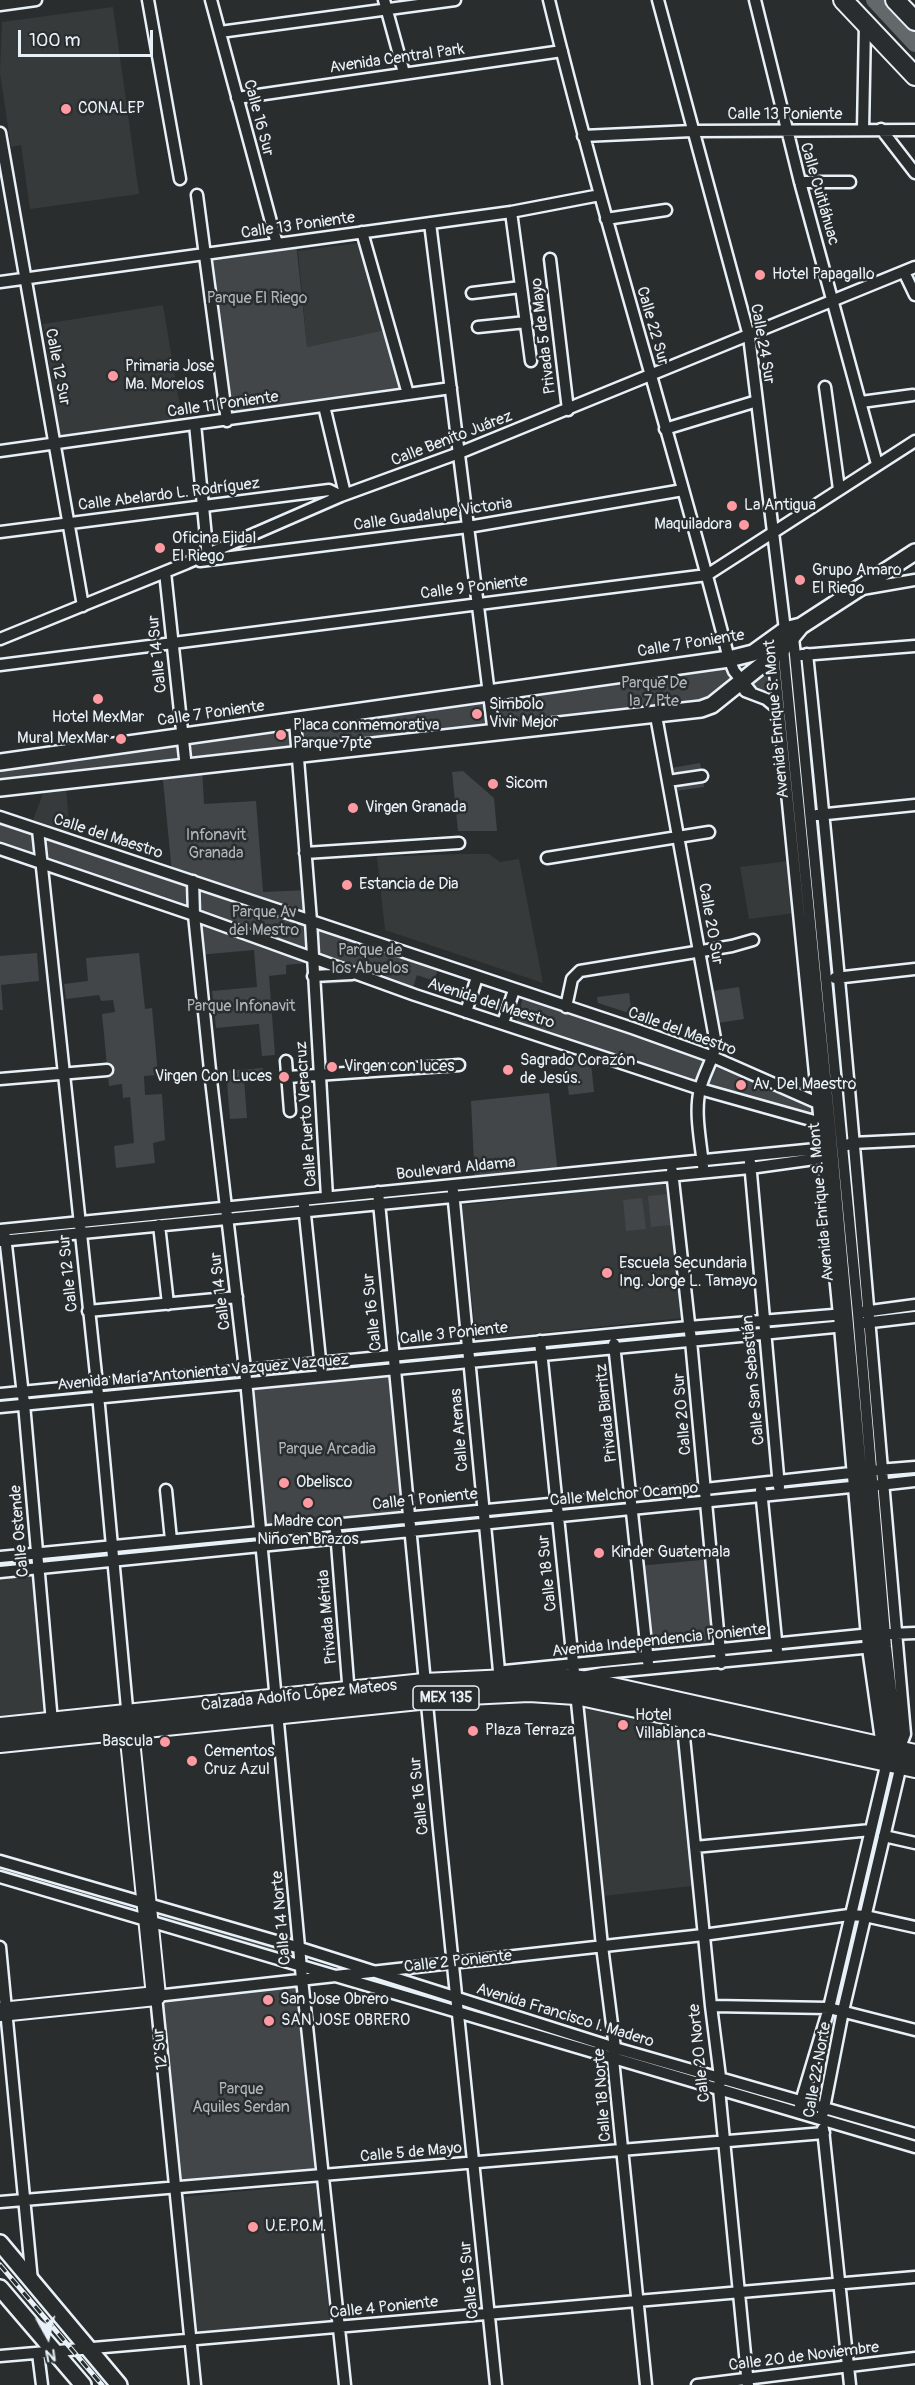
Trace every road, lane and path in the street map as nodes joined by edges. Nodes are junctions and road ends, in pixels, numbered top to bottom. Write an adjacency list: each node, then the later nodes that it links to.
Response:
1 (36, 0): 10 (street)
2 (148, 0): 27 (street)
3 (211, 0): 14 (street, Calle 16 Sur)
4 (455, 0): 11 (street)
5 (549, 0): 15 (street, Calle 22 Sur)
6 (658, 0): 23 (street, Calle 24 Sur)
7 (755, 0): 20 (street, Calle Cuitláhuac)
8 (843, 0): 13 (main road)
9 (896, 0): 12 (main road)
10 (0, 3)
11 (386, 5): 14 (street); 16 (street)
12 (915, 21)
13 (866, 24): 17 (main road); 21 (street)
14 (220, 32): 18 (street, Calle 16 Sur)
15 (562, 51): 16 (street, Avenida Central Park); 25 (street, Calle 22 Sur)
16 (404, 74): 18 (street, Avenida Central Park)
17 (915, 76)
18 (237, 98): 37 (street, Calle 16 Sur)
19 (881, 129): 21 (street, Calle 13 Poniente); 22 (street, Calle 13 Poniente); 26 (street)
20 (786, 130): 21 (street, Calle 13 Poniente); 23 (street, Calle 13 Poniente); 28 (street, Calle Cuitláhuac)
21 (863, 130)
22 (915, 130)
23 (692, 131): 25 (street, Calle 13 Poniente); 50 (street, Calle 24 Sur)
24 (0, 134): 42 (street, Calle 12 Sur)
25 (583, 136): 31 (street, Calle 22 Sur)
26 (915, 173)
27 (180, 179)
28 (800, 182): 29 (street); 47 (street, Calle Cuitláhuac)
29 (850, 182)
30 (197, 195): 38 (street)
31 (600, 195): 33 (street, Calle 13 Poniente); 34 (street, Calle 22 Sur)
32 (666, 210): 34 (street)
33 (512, 212): 35 (street, Calle 13 Poniente); 44 (street)
34 (606, 219): 52 (street, Calle 22 Sur)
35 (430, 223): 36 (street, Calle 13 Poniente); 54 (street)
36 (362, 232): 37 (street, Calle 13 Poniente); 55 (street)
37 (277, 244): 38 (street, Calle 13 Poniente)
38 (206, 255): 42 (street, Calle 13 Poniente); 61 (street)
39 (550, 260): 60 (street, Privada 5 de Mayo)
40 (915, 267): 41 (street, Calle Benito Juárez)
41 (904, 272): 46 (street); 47 (street, Calle Benito Juárez)
42 (25, 279): 43 (street, Calle 13 Poniente); 65 (street, Calle 12 Sur)
43 (0, 282)
44 (521, 287): 45 (street); 48 (street)
45 (472, 293)
46 (915, 295)
47 (834, 301): 50 (street, Calle Benito Juárez); 58 (street, Calle Cuitláhuac)
48 (525, 322): 49 (street); 51 (street)
49 (478, 327)
50 (749, 336): 52 (street, Calle Benito Juárez); 57 (street, Calle 24 Sur)
51 (531, 361)
52 (650, 375): 60 (street, Calle Benito Juárez); 63 (street, Calle 22 Sur)
53 (825, 387): 69 (street)
54 (451, 388): 55 (street, Calle 11 Poniente); 67 (street)
55 (408, 394): 59 (street, Calle 11 Poniente)
56 (913, 395): 58 (street)
57 (757, 402): 63 (street); 75 (street, Calle 24 Sur)
58 (861, 402): 68 (street, Calle Cuitláhuac)
59 (324, 406): 61 (street, Calle 11 Poniente); 71 (street)
60 (568, 410): 67 (street, Calle Benito Juárez)
61 (227, 421): 62 (street, Calle 11 Poniente)
62 (195, 424): 65 (street, Calle 11 Poniente); 72 (street)
63 (665, 429): 70 (street, Calle 22 Sur)
64 (915, 441): 68 (street, Calle 9 Poniente)
65 (56, 444): 66 (street, Calle 11 Poniente); 73 (street, Calle 12 Sur)
66 (0, 451)
67 (459, 453): 71 (street, Calle Benito Juárez); 74 (street)
68 (877, 464): 69 (street, Calle 9 Poniente)
69 (839, 489): 75 (street, Calle 9 Poniente)
70 (683, 490): 74 (street, Calle Guadalupe Victoria); 80 (street, Calle 22 Sur)
71 (343, 495): 72 (street, Calle Abelardo L. Rodríguez); 78 (street, Calle Benito Juárez)
72 (204, 505): 73 (street, Calle Abelardo L. Rodríguez); 78 (street)
73 (69, 522): 76 (street, Calle Abelardo L. Rodríguez); 84 (street, Calle 12 Sur)
74 (468, 527): 78 (street, Calle Guadalupe Victoria); 83 (street)
75 (773, 531): 80 (street, Calle 9 Poniente); 88 (street, Calle 24 Sur)
76 (0, 532)
77 (915, 552): 82 (main road)
78 (208, 557): 79 (street, Calle Benito Juárez)
79 (165, 572): 84 (street, Calle Benito Juárez); 87 (street, Calle 14 Sur)
80 (707, 575): 83 (street, Calle 9 Poniente); 92 (street, Calle 22 Sur)
81 (915, 580): 82 (street)
82 (856, 590): 88 (main road)
83 (478, 603): 87 (street, Calle 9 Poniente); 95 (street)
84 (83, 606): 85 (street, Calle Benito Juárez)
85 (0, 639)
86 (915, 639): 90 (street)
87 (172, 642): 93 (street, Calle 9 Poniente); 102 (street, Calle 14 Sur)
88 (786, 644): 91 (street); 92 (main road, Calle 7 Poniente); 94 (main road); 96 (street); 100 (street, Avenida Enrique S. Mont); 146 (street, Avenida Enrique S. Mont)
89 (915, 646): 90 (street)
90 (881, 647): 91 (street)
91 (807, 654): 99 (street)
92 (729, 659): 94 (street, Calle 22 Sur); 95 (main road, Calle 7 Poniente)
93 (0, 665)
94 (747, 686): 96 (street); 97 (main road)
95 (489, 692): 98 (main road, Calle 7 Poniente); 101 (street)
96 (778, 709): 146 (street)
97 (656, 716): 101 (main road); 107 (street, Calle 20 Sur)
98 (295, 721): 102 (main road, Calle 7 Poniente); 103 (street, Calle Puerto Veracruz)
99 (814, 724): 100 (street); 110 (street)
100 (802, 726): 112 (street, Avenida Enrique S. Mont)
101 (494, 734): 103 (main road)
102 (183, 736): 104 (main road, Calle 7 Poniente); 105 (street, Calle 14 Sur)
103 (297, 754): 105 (main road); 118 (street, Calle Puerto Veracruz)
104 (0, 762)
105 (186, 768): 108 (main road)
106 (702, 776): 107 (street)
107 (668, 781): 115 (street, Calle 20 Sur)
108 (0, 788)
109 (915, 805): 110 (street)
110 (824, 814): 112 (street); 130 (street)
111 (0, 817): 113 (street, Calle del Maestro)
112 (811, 817): 132 (street, Avenida Enrique S. Mont)
113 (38, 830): 120 (street, Calle 12 Sur); 121 (street, Calle del Maestro)
114 (709, 832): 115 (street)
115 (678, 837): 119 (street); 125 (street, Calle 20 Sur)
116 (459, 843): 118 (street)
117 (0, 849): 120 (street, Avenida del Maestro)
118 (305, 853): 123 (street, Calle Puerto Veracruz)
119 (547, 858)
120 (42, 863): 122 (street, Avenida del Maestro); 141 (street, Calle 12 Sur)
121 (193, 881): 122 (street, Calle 14 Sur); 123 (street, Calle del Maestro)
122 (194, 915): 126 (street, Avenida del Maestro); 164 (street, Calle 14 Sur)
123 (311, 921): 126 (street, Calle Puerto Veracruz); 131 (street, Calle del Maestro)
124 (753, 940): 125 (street)
125 (699, 951): 134 (street); 137 (street, Calle 20 Sur)
126 (312, 957): 128 (street, Avenida del Maestro); 129 (street, Calle Puerto Veracruz)
127 (915, 969): 130 (street)
128 (356, 974): 129 (street); 135 (street, Avenida del Maestro)
129 (313, 976): 142 (street, Calle Puerto Veracruz)
130 (839, 976): 132 (street); 151 (street)
131 (477, 977): 133 (street, Calle del Maestro); 135 (street)
132 (826, 980): 146 (street, Avenida Enrique S. Mont)
133 (514, 990): 134 (street, Calle del Maestro); 136 (street)
134 (566, 1007): 137 (street, Calle del Maestro)
135 (466, 1012): 136 (street, Avenida del Maestro)
136 (503, 1023): 145 (street, Avenida del Maestro)
137 (713, 1057): 145 (street, Calle 20 Sur); 146 (street, Calle del Maestro)
138 (286, 1061): 143 (street)
139 (459, 1065): 142 (street)
140 (107, 1070): 141 (street)
141 (64, 1074): 144 (street); 168 (street, Calle 12 Sur)
142 (320, 1075): 143 (street); 161 (street, Calle Puerto Veracruz)
143 (288, 1077): 147 (street)
144 (0, 1080)
145 (700, 1089): 148 (street, Avenida del Maestro); 154 (street, Calle 20 Sur)
146 (827, 1106): 148 (street); 149 (street, Avenida Enrique S. Mont)
147 (290, 1111)
148 (819, 1121): 149 (street, Avenida del Maestro); 152 (street)
149 (835, 1129): 151 (street, Avenida del Maestro); 152 (street, Avenida Enrique S. Mont)
150 (915, 1140): 151 (street, Boulevard Aldama)
151 (852, 1143): 152 (street, Boulevard Aldama); 175 (street)
152 (832, 1152): 153 (street, Boulevard Aldama); 156 (street, Boulevard Aldama); 175 (street); 175 (street, Avenida Enrique S. Mont)
153 (749, 1155): 154 (street, Boulevard Aldama); 156 (street, Calle San Sebastián)
154 (702, 1160): 155 (street, Boulevard Aldama); 157 (street, Calle 20 Sur)
155 (671, 1163): 158 (street, Calle 20 Sur); 159 (street, Boulevard Aldama)
156 (750, 1168): 157 (street, Boulevard Aldama); 176 (street, Calle San Sebastián)
157 (704, 1173): 158 (street, Boulevard Aldama)
158 (673, 1176): 159 (street, Boulevard Aldama); 177 (street, Calle 20 Sur)
159 (453, 1191): 160 (street, Boulevard Aldama); 163 (street, Boulevard Aldama); 182 (street, Calle Arenas)
160 (378, 1192): 161 (street, Boulevard Aldama); 163 (street, Calle 16 Sur)
161 (327, 1197): 162 (street, Boulevard Aldama)
162 (303, 1199): 164 (street, Boulevard Aldama); 165 (street)
163 (378, 1204): 165 (street, Boulevard Aldama); 184 (street, Calle 16 Sur)
164 (226, 1207): 166 (street, Calle 14 Sur); 168 (street, Boulevard Aldama)
165 (304, 1211): 166 (street, Boulevard Aldama); 186 (street)
166 (228, 1219): 167 (street, Boulevard Aldama); 170 (street, Calle 14 Sur)
167 (159, 1225): 168 (street, Boulevard Aldama); 171 (street)
168 (80, 1227): 169 (street, Boulevard Aldama); 173 (street, Calle 12 Sur)
169 (2, 1235): 193 (street, Calle Ostende)
170 (237, 1298): 171 (street); 188 (street, Calle 14 Sur)
171 (168, 1304): 173 (street)
172 (915, 1305): 175 (street)
173 (88, 1311): 191 (street, Calle 12 Sur)
174 (915, 1317): 175 (street)
175 (853, 1319): 176 (street, Calle 3 Poniente); 179 (street, Avenida María Antonienta Vazquez Vazquez); 199 (street); 199 (street)
176 (763, 1321): 177 (street, Calle 3 Poniente); 179 (street, Calle San Sebastián)
177 (689, 1327): 178 (street, Calle 3 Poniente); 181 (street, Calle 20 Sur)
178 (610, 1334): 180 (street, Calle 3 Poniente); 183 (street, Privada Biarritz)
179 (764, 1335): 181 (street, Avenida María Antonienta Vazquez Vazquez); 200 (street, Calle San Sebastián)
180 (540, 1341): 182 (street, Calle 3 Poniente); 185 (street, Calle 18 Sur)
181 (691, 1341): 183 (street, Avenida María Antonienta Vazquez Vazquez); 204 (street, Calle 20 Sur)
182 (467, 1348): 184 (street, Calle 3 Poniente); 187 (street, Calle Arenas)
183 (615, 1348): 185 (street, Avenida María Antonienta Vazquez Vazquez); 206 (street, Privada Biarritz)
184 (393, 1355): 186 (street, Calle 3 Poniente); 189 (street, Calle 16 Sur)
185 (541, 1356): 187 (street, Avenida María Antonienta Vazquez Vazquez); 209 (street, Calle 18 Sur)
186 (320, 1362): 188 (street, Calle 3 Poniente); 190 (street)
187 (468, 1362): 189 (street, Avenida María Antonienta Vazquez Vazquez); 211 (street, Calle Arenas)
188 (245, 1369): 191 (street, Calle 3 Poniente); 192 (street, Calle 14 Sur)
189 (394, 1370): 190 (street, Avenida María Antonienta Vazquez Vazquez); 214 (street, Calle 16 Sur)
190 (321, 1376): 192 (street, Avenida María Antonienta Vazquez Vazquez)
191 (97, 1384): 193 (street, Calle 3 Poniente); 195 (street, Calle 12 Sur)
192 (246, 1384): 195 (street, Avenida María Antonienta Vazquez Vazquez); 217 (street, Calle 14 Sur)
193 (23, 1392): 194 (street, Calle 3 Poniente); 196 (street, Calle Ostende)
194 (0, 1394)
195 (97, 1398): 196 (street, Avenida María Antonienta Vazquez Vazquez); 221 (street, Calle 12 Sur)
196 (24, 1404): 197 (street, Avenida María Antonienta Vazquez Vazquez); 223 (street, Calle Ostende)
197 (0, 1407)
198 (915, 1467): 199 (street)
199 (868, 1471): 200 (street, Calle 1 Poniente); 203 (street); 203 (street)
200 (778, 1481): 202 (street, Calle 1 Poniente); 207 (street, Calle San Sebastián)
201 (915, 1481): 203 (street, Calle Melchor Ocampo)
202 (760, 1483): 204 (street, Calle 1 Poniente); 208 (street)
203 (869, 1486): 207 (street, Calle Melchor Ocampo); 229 (street); 229 (street)
204 (705, 1489): 206 (street, Calle 1 Poniente); 210 (street, Calle 20 Sur)
205 (166, 1490): 220 (street)
206 (631, 1495): 209 (street, Calle 1 Poniente); 212 (street, Privada Biarritz)
207 (779, 1495): 208 (street, Calle Melchor Ocampo)
208 (761, 1496): 210 (street, Calle Melchor Ocampo); 230 (street)
209 (556, 1502): 211 (street, Calle 1 Poniente); 213 (street, Calle 18 Sur)
210 (707, 1502): 212 (street, Calle Melchor Ocampo); 232 (street, Calle 20 Sur)
211 (482, 1509): 214 (street, Calle 1 Poniente); 215 (street, Calle Arenas)
212 (632, 1509): 213 (street, Calle Melchor Ocampo); 233 (street, Privada Biarritz)
213 (558, 1516): 215 (street, Calle Melchor Ocampo); 238 (street, Calle 18 Sur)
214 (408, 1517): 216 (street, Calle 1 Poniente); 218 (street, Calle 16 Sur)
215 (483, 1523): 218 (street, Calle Melchor Ocampo); 237 (street, Calle Arenas)
216 (335, 1524): 217 (street, Calle 1 Poniente); 219 (street, Privada Mérida)
217 (260, 1531): 220 (street, Calle 1 Poniente); 222 (street, Calle 14 Sur)
218 (409, 1531): 219 (street, Calle Melchor Ocampo); 239 (street, Calle 16 Sur)
219 (336, 1538): 222 (street); 240 (street, Privada Mérida)
220 (171, 1540): 221 (street, Calle 1 Poniente)
221 (112, 1546): 223 (street, Calle 1 Poniente); 225 (street, Calle 12 Sur)
222 (261, 1546): 225 (street); 241 (street, Calle 14 Sur)
223 (38, 1553): 224 (street, Calle 1 Poniente); 226 (street, Calle Ostende)
224 (0, 1557)
225 (113, 1561): 226 (street); 244 (street, Calle 12 Sur)
226 (39, 1568): 227 (street); 243 (street, Calle Ostende)
227 (0, 1572)
228 (915, 1633): 229 (street, Avenida Independencia Poniente)
229 (881, 1634): 230 (street, Avenida Independencia Poniente); 231 (street); 231 (street); 247 (street)
230 (776, 1644): 232 (street, Avenida Independencia Poniente); 234 (street)
231 (877, 1647): 234 (street, Avenida Independencia Poniente); 247 (street)
232 (720, 1649): 233 (street, Avenida Independencia Poniente); 235 (street, Calle 20 Sur)
233 (648, 1657): 236 (street, Privada Biarritz); 238 (street, Avenida Independencia Poniente)
234 (778, 1657): 235 (street, Avenida Independencia Poniente)
235 (721, 1663): 236 (street, Avenida Independencia Poniente)
236 (649, 1669): 238 (street, Avenida Independencia Poniente)
237 (499, 1671): 238 (street, Avenida Independencia Poniente); 239 (street, Avenida Independencia Poniente)
238 (574, 1680): 239 (main road, Calzada Adolfo López Mateos / MEX 135); 239 (main road, Calzada Adolfo López Mateos / MEX 135); 242 (main road, Calzada Adolfo López Mateos / MEX 135); 247 (main road, Calzada Adolfo López Mateos / MEX 135); 261 (street, Calle 18 Norte)
239 (425, 1687): 240 (main road, Calzada Adolfo López Mateos / MEX 135); 264 (street, Calle 16 Sur)
240 (350, 1699): 241 (main road, Calzada Adolfo López Mateos / MEX 135)
241 (277, 1706): 244 (main road, Calzada Adolfo López Mateos / MEX 135); 263 (street, Calle 14 Norte)
242 (682, 1718): 247 (main road, Calzada Adolfo López Mateos / MEX 135); 251 (street, Calle 20 Norte)
243 (52, 1722): 244 (main road, Calzada Adolfo López Mateos / MEX 135); 245 (main road, Calzada Adolfo López Mateos / MEX 135)
244 (129, 1722): 246 (main road, Calzada Adolfo López Mateos / MEX 135); 254 (main road, 12 Sur)
245 (0, 1727)
246 (0, 1743)
247 (898, 1756): 248 (street, Calle 22 Norte); 249 (street, Calle 22 Norte)
248 (871, 1830): 251 (street); 255 (street, Calle 22 Norte)
249 (884, 1836): 250 (street); 256 (street, Calle 22 Norte)
250 (915, 1843)
251 (694, 1847): 259 (street, Calle 20 Norte)
252 (0, 1861): 254 (street, Avenida Francisco I. Madero)
253 (0, 1877): 254 (street, Avenida Francisco I. Madero)
254 (146, 1911): 257 (street, Avenida Francisco I. Madero); 260 (street, Avenida Francisco I. Madero); 269 (main road, 12 Sur)
255 (849, 1915): 256 (street, Calle 2 Poniente); 259 (street, Calle 2 Poniente); 272 (street, Calle 22 Norte)
256 (865, 1916): 258 (street, Calle 2 Poniente); 273 (street, Calle 22 Norte)
257 (225, 1926): 260 (street); 263 (street, Avenida Francisco I. Madero)
258 (915, 1927)
259 (703, 1935): 261 (street, Calle 2 Poniente); 271 (street, Calle 20 Norte)
260 (220, 1941): 265 (street, Avenida Francisco I. Madero)
261 (602, 1946): 264 (street, Calle 2 Poniente); 277 (street, Calle 18 Norte)
262 (0, 1947): 274 (street)
263 (300, 1948): 265 (street, Calle 14 Norte); 266 (street, Avenida Francisco I. Madero)
264 (453, 1963): 266 (street, Calle 2 Poniente); 270 (street, Calle 16 Sur)
265 (301, 1965): 267 (street, Avenida Francisco I. Madero); 268 (street, Calle 14 Norte)
266 (373, 1971): 267 (street, Calle 2 Poniente); 270 (street, Avenida Francisco I. Madero)
267 (336, 1975): 268 (street, Calle 2 Poniente); 275 (street, Avenida Francisco I. Madero)
268 (302, 1979): 269 (street, Calle 2 Poniente); 291 (street, Calle 14 Norte)
269 (156, 1996): 274 (main road, Calle 2 Poniente); 292 (street, 12 Sur)
270 (458, 1998): 275 (street, Calle 16 Sur); 277 (street, Avenida Francisco I. Madero)
271 (711, 2006): 272 (street); 279 (street, Calle 20 Norte)
272 (829, 2008): 273 (street); 281 (street, Calle 22 Norte)
273 (843, 2011): 276 (street); 282 (street, Calle 22 Norte)
274 (3, 2012): 293 (street)
275 (457, 2012): 278 (street, Avenida Francisco I. Madero); 290 (street, Calle 16 Sur)
276 (915, 2030)
277 (615, 2048): 278 (street, Calle 18 Norte); 279 (street, Avenida Francisco I. Madero)
278 (613, 2059): 280 (street, Avenida Francisco I. Madero); 289 (street, Calle 18 Norte)
279 (720, 2077): 280 (street, Calle 20 Norte); 281 (street, Avenida Francisco I. Madero)
280 (719, 2090): 283 (street, Avenida Francisco I. Madero); 287 (street, Calle 20 Norte)
281 (802, 2100): 282 (street, Avenida Francisco I. Madero); 283 (street, Calle 22 Norte)
282 (824, 2108): 284 (street, Calle 22 Norte); 286 (street, Avenida Francisco I. Madero)
283 (798, 2113): 284 (street, Avenida Francisco I. Madero)
284 (822, 2120): 285 (street, Calle 22 Norte); 288 (street, Avenida Francisco I. Madero)
285 (824, 2133): 287 (street, Calle 5 de Mayo); 298 (street, Calle 22 Norte)
286 (915, 2134)
287 (724, 2141): 289 (street, Calle 5 de Mayo); 300 (street, Calle 20 Norte)
288 (915, 2147)
289 (622, 2150): 290 (street, Calle 5 de Mayo); 301 (street, Calle 18 Norte)
290 (473, 2162): 291 (street, Calle 5 de Mayo); 302 (street, Calle 16 Sur)
291 (324, 2175): 292 (street, Calle 5 de Mayo); 303 (street, Calle 14 Norte)
292 (174, 2188): 293 (street, Calle 5 de Mayo); 304 (street, 12 Sur)
293 (24, 2200): 294 (street, Calle 5 de Mayo); 297 (street)
294 (0, 2202)
295 (0, 2243): 297 (main road)
296 (915, 2277): 298 (street, Calle 4 Poniente)
297 (32, 2281): 305 (main road)
298 (840, 2283): 300 (street, Calle 4 Poniente); 310 (street, Calle 22 Norte)
299 (0, 2288): 306 (main road)
300 (739, 2291): 301 (street, Calle 4 Poniente); 311 (street, Calle 20 Norte)
301 (637, 2301): 302 (street, Calle 4 Poniente); 318 (street, Calle 18 Norte)
302 (488, 2312): 303 (street, Calle 4 Poniente); 317 (street, Calle 16 Sur)
303 (339, 2328): 304 (street, Calle 4 Poniente); 316 (street, Calle 14 Norte)
304 (190, 2340): 305 (street, Calle 4 Poniente); 315 (street, 12 Sur)
305 (88, 2349): 306 (street, Calle 4 Poniente); 314 (main road)
306 (55, 2351): 307 (street, Calle 4 Poniente); 313 (main road)
307 (38, 2353): 308 (street, Calle 4 Poniente); 312 (street)
308 (0, 2356)
309 (915, 2358): 310 (street, Calle 20 de Noviembre)
310 (848, 2368): 311 (street, Calle 20 de Noviembre); 320 (street, Calle 22 Norte)
311 (748, 2382): 319 (street, Calle 20 de Noviembre)
312 (42, 2385)
313 (83, 2385)
314 (119, 2385)
315 (195, 2385)
316 (345, 2385)
317 (496, 2385)
318 (646, 2385)
319 (697, 2385)
320 (850, 2385)

